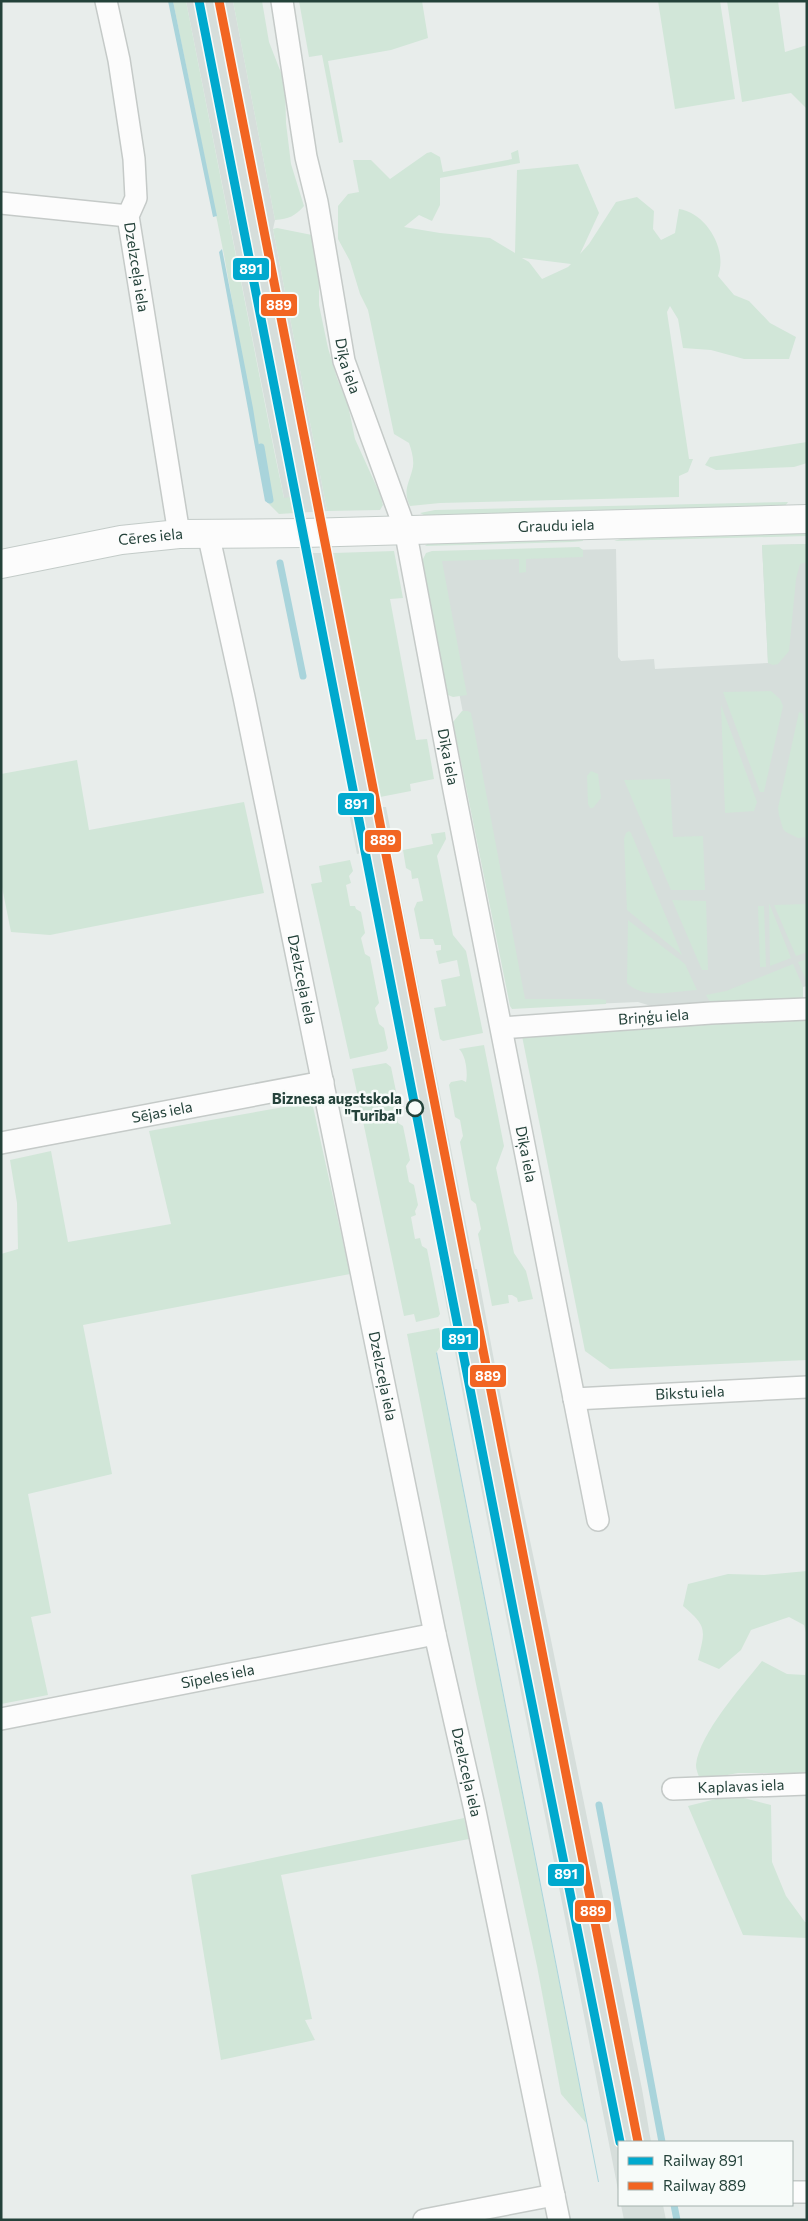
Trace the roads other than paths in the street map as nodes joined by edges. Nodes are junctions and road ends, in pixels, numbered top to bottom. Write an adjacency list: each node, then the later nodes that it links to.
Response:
1 (106, 1): 4 (street, Dzelzceļa iela)
2 (282, 1): 6 (street, Dīķa iela)
3 (1, 203): 4 (street)
4 (128, 216): 8 (street, Dzelzceļa iela)
5 (807, 519): 6 (main road, Graudu iela)
6 (405, 530): 7 (main road, Graudu iela); 12 (street, Dīķa iela)
7 (304, 533): 9 (main road, Cēres iela)
8 (179, 534): 9 (main road, Cēres iela); 10 (main road, Cēres iela)
9 (208, 534): 13 (street, Dzelzceļa iela)
10 (1, 564)
11 (807, 1009): 12 (street, Briņģu iela)
12 (502, 1028): 16 (street, Dīķa iela)
13 (323, 1082): 14 (street, Sējas iela); 18 (street, Dzelzceļa iela)
14 (1, 1143)
15 (807, 1387): 16 (street, Bikstu iela)
16 (574, 1399): 17 (street, Dīķa iela)
17 (598, 1520)
18 (435, 1634): 19 (street, Sīpeles iela); 24 (street, Dzelzceļa iela)
19 (1, 1719)
20 (807, 1784): 21 (street, Kaplavas iela)
21 (673, 1789)
22 (793, 2192): 23 (street)
23 (807, 2192)
24 (554, 2195): 25 (street); 26 (street, Dzelzceļa iela)
25 (424, 2220)
26 (559, 2220)

